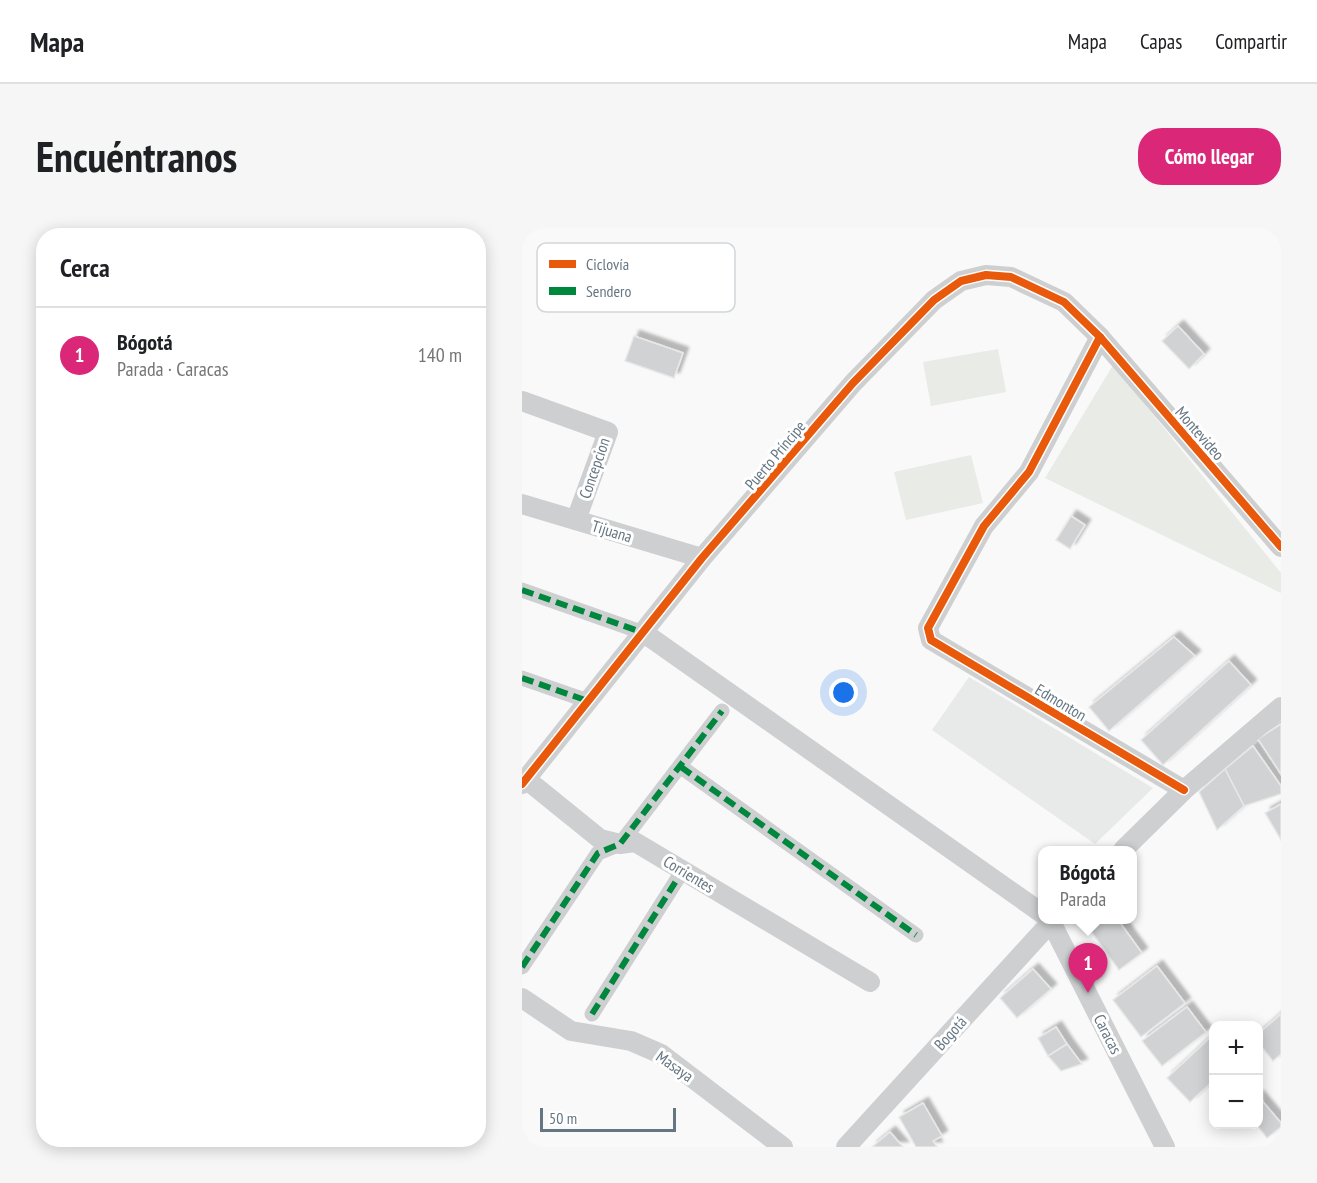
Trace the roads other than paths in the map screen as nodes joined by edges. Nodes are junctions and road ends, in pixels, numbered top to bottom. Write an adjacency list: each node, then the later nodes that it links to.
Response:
1 (1100, 338): 5 (street, Montevideo); 6 (street, Puerto Príncipe); 15 (street, Edmonton)
2 (522, 401): 4 (street, Concepcion)
3 (522, 504): 4 (street, Tijuana)
4 (576, 520): 6 (street, Tijuana)
5 (1281, 547)
6 (702, 558): 8 (street, Puerto Príncipe)
7 (522, 590): 8 (street)
8 (644, 633): 10 (street, Puerto Príncipe); 19 (street)
9 (522, 678): 10 (street)
10 (588, 701): 14 (street, Puerto Príncipe)
11 (1281, 707): 15 (street)
12 (722, 711): 13 (street)
13 (681, 767): 16 (street); 22 (street)
14 (523, 776): 16 (street, Corrientes)
15 (1184, 790): 17 (street)
16 (620, 844): 18 (street, Corrientes); 23 (street)
17 (1127, 846)
18 (682, 870): 24 (street, Corrientes); 26 (street)
19 (1038, 911)
20 (1045, 924): 28 (street, Bogotá)
21 (1052, 924): 29 (street, Caracas)
22 (916, 935)
23 (522, 967)
24 (870, 982)
25 (522, 998): 27 (street, Masaya)
26 (592, 1014)
27 (783, 1147)
28 (846, 1147)
29 (1165, 1147)

